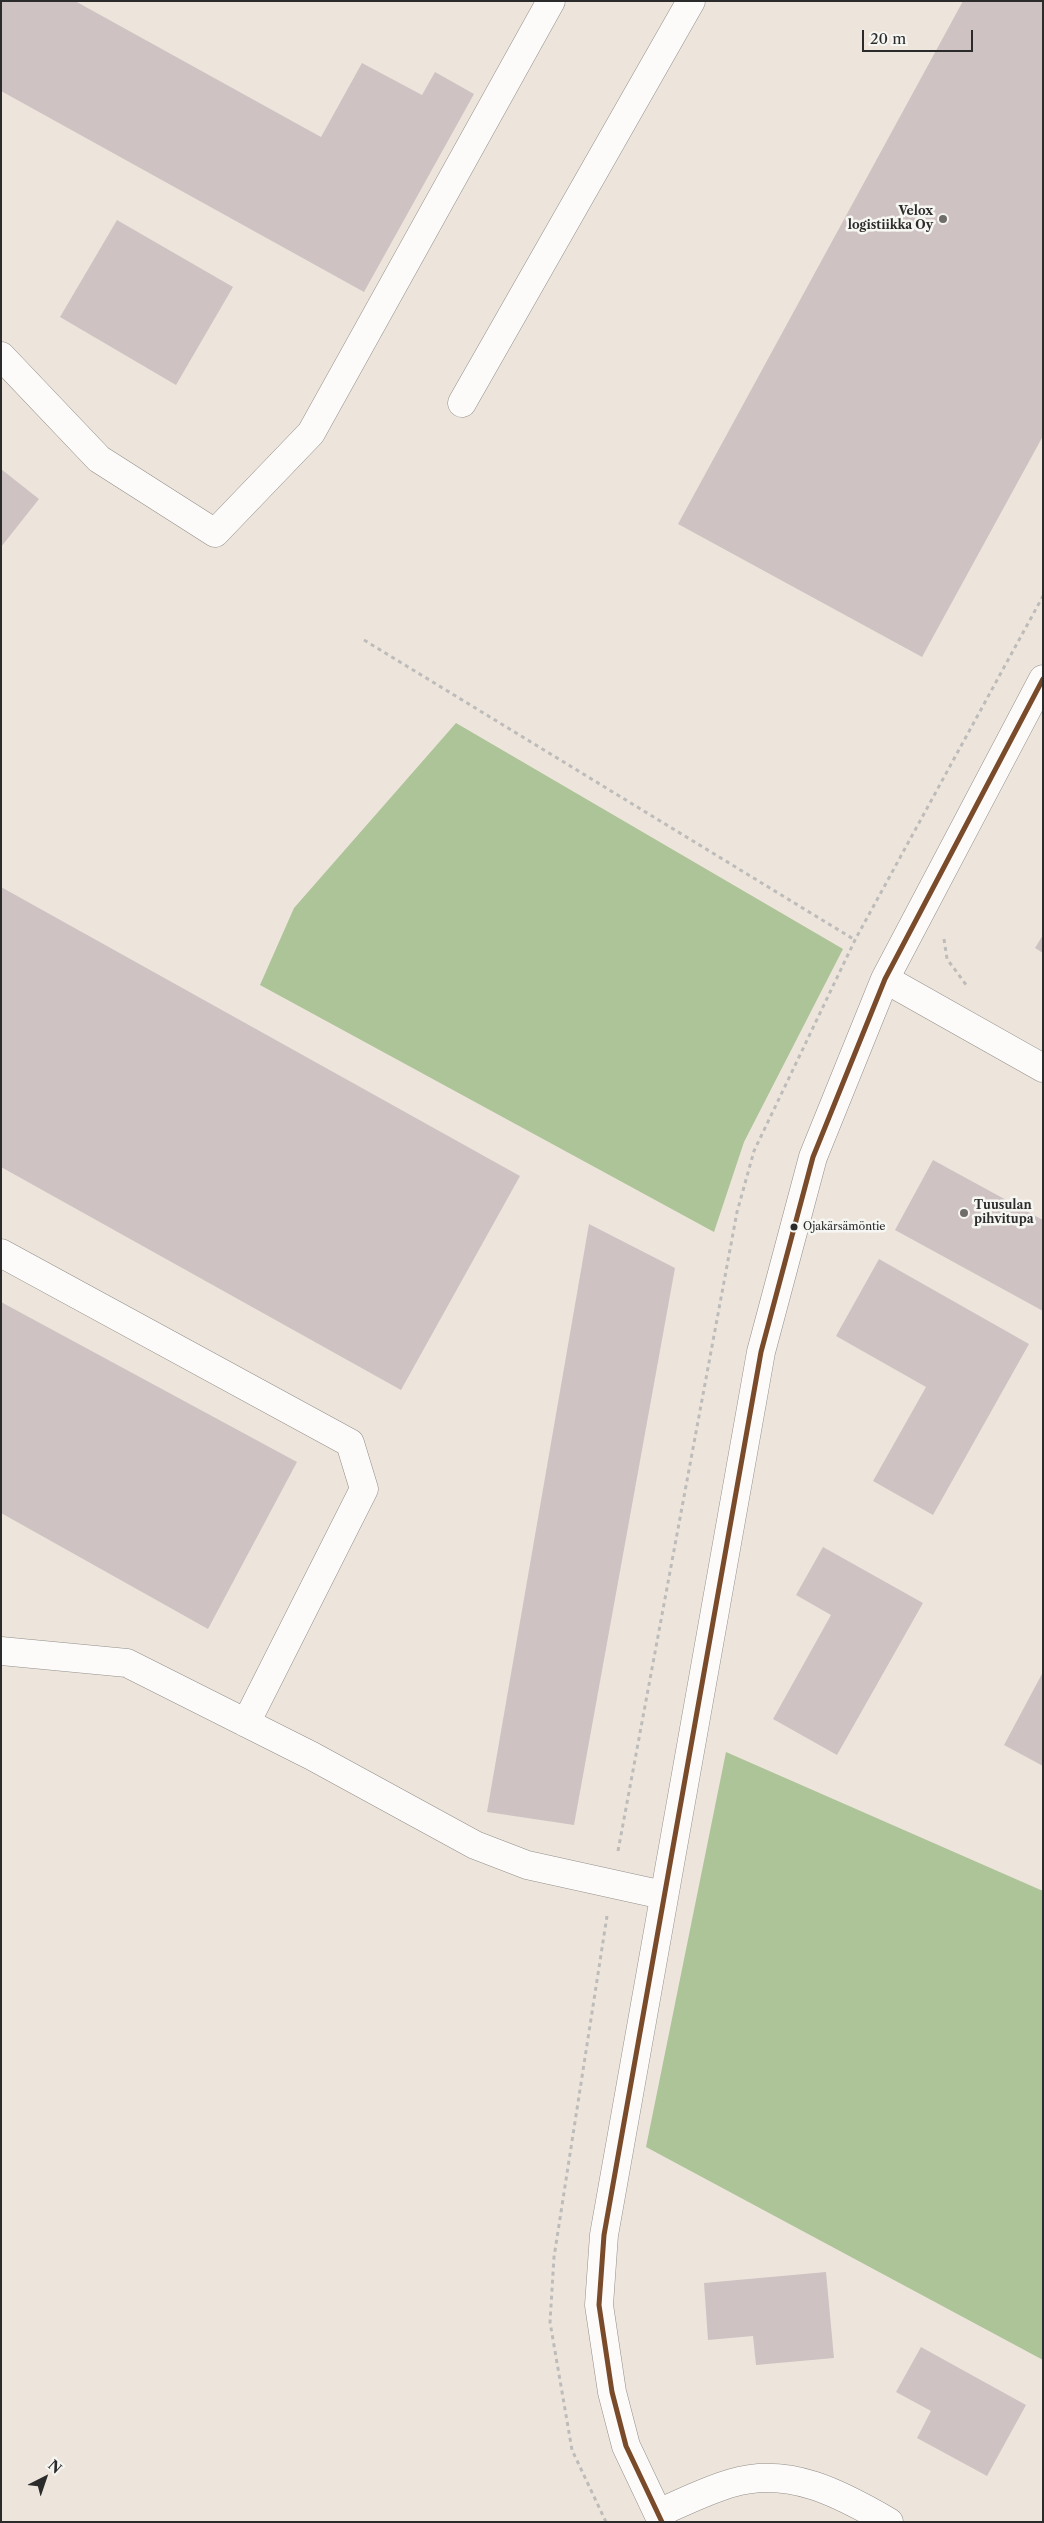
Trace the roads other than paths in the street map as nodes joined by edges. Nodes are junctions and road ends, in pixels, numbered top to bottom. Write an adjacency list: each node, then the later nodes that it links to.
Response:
1 (551, 1): 3 (street)
2 (691, 1): 4 (street)
3 (1, 356)
4 (462, 403)
5 (1043, 679): 6 (street)
6 (885, 979): 7 (street); 11 (street)
7 (1043, 1068)
8 (1, 1253): 10 (street)
9 (1, 1651): 10 (street)
10 (246, 1723): 11 (street)
11 (663, 1895): 12 (street)
12 (660, 2517): 13 (street)
13 (889, 2522)

